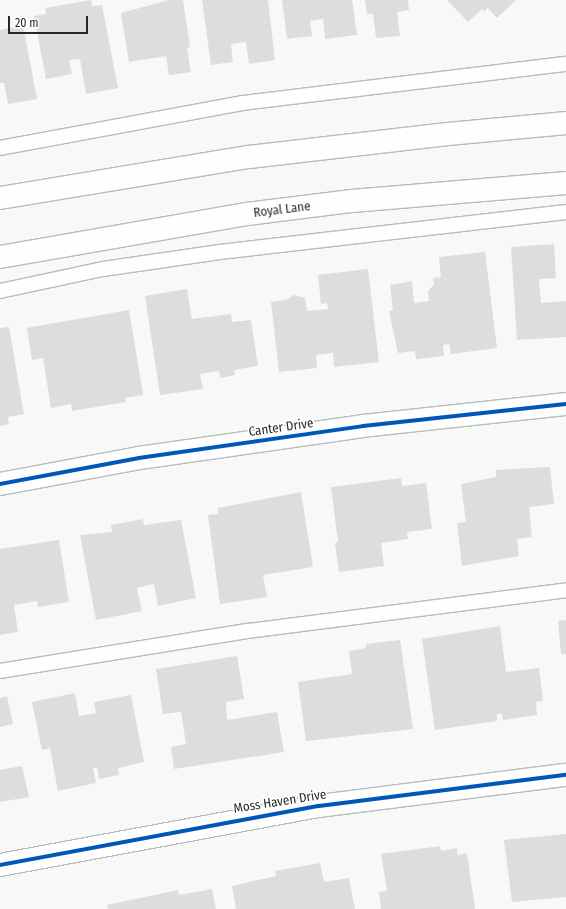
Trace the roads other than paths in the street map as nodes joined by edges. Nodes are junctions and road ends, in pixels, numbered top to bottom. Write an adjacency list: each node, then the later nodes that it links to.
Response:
1 (566, 64): 3 (lane)
2 (566, 124): 5 (street)
3 (0, 148)
4 (566, 183): 7 (street, Royal Lane)
5 (0, 198)
6 (566, 212): 8 (lane)
7 (0, 257)
8 (0, 291)
9 (566, 404): 10 (street, Canter Drive)
10 (0, 484)
11 (566, 590): 12 (lane)
12 (0, 671)
13 (566, 775): 14 (street, Moss Haven Drive)
14 (0, 865)

